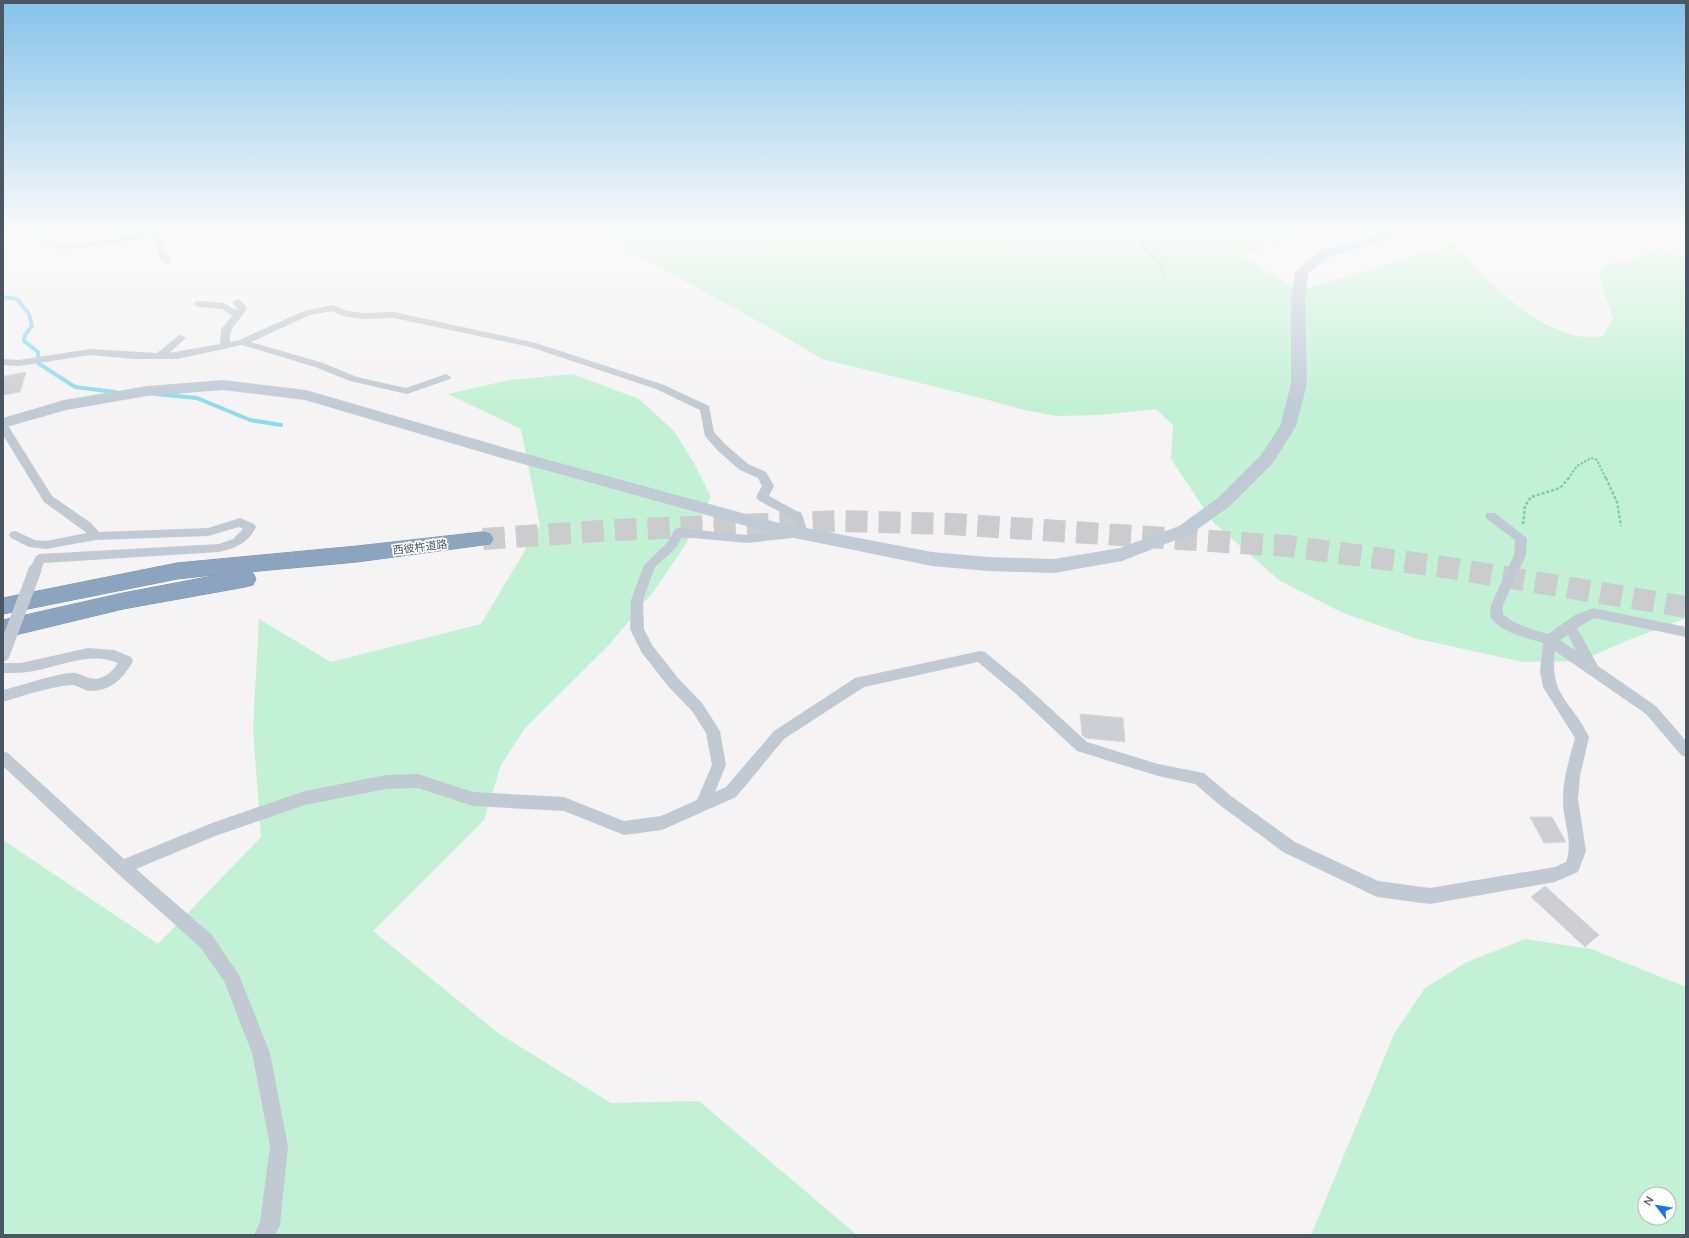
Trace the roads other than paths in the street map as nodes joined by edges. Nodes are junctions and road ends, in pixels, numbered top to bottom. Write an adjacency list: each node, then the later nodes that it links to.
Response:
1 (1299, 291): 14 (street)
2 (237, 302): 4 (street)
3 (198, 304): 4 (street)
4 (238, 316): 7 (street)
5 (181, 338): 8 (street)
6 (242, 342): 7 (street); 10 (street); 14 (street)
7 (226, 346): 8 (street)
8 (161, 355): 9 (street)
9 (4, 364)
10 (446, 377)
11 (3, 423): 14 (street)
12 (3, 426): 16 (street)
13 (1491, 516): 23 (street)
14 (802, 533): 30 (street)
15 (15, 535): 16 (street)
16 (96, 536): 24 (street, bridge)
17 (483, 539): 18 (highway, 西彼杵道路)
18 (357, 554): 19 (highway); 21 (highway)
19 (3, 606)
20 (1570, 627): 22 (street); 23 (street); 26 (street)
21 (3, 629)
22 (1686, 632)
23 (1550, 640): 26 (street); 30 (street)
24 (3, 655)
25 (3, 668): 27 (street)
26 (1593, 670): 28 (street)
27 (3, 696)
28 (1686, 751)
29 (3, 757): 31 (street)
30 (702, 806): 31 (street)
31 (122, 867): 32 (street)
32 (264, 1235)

